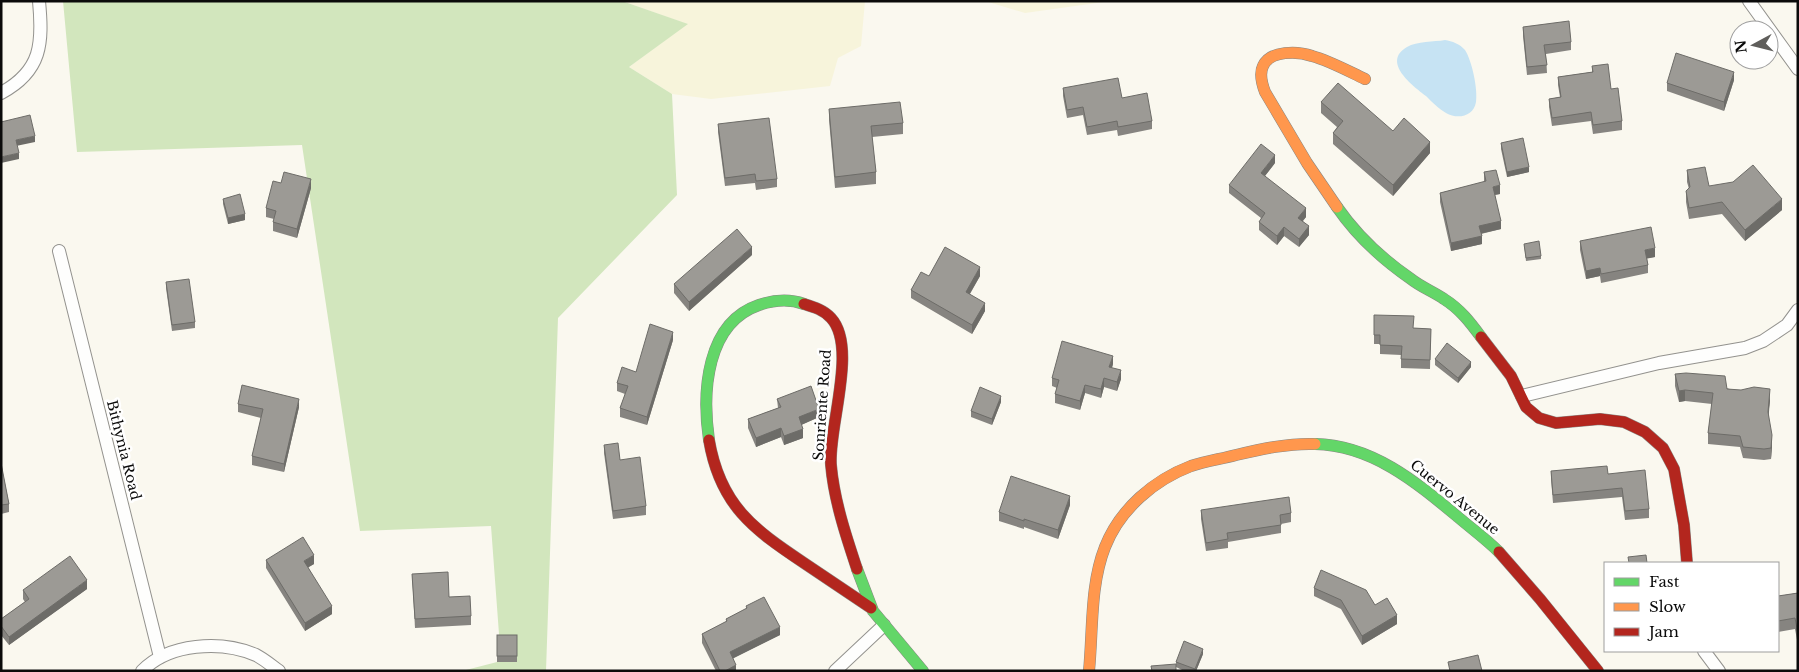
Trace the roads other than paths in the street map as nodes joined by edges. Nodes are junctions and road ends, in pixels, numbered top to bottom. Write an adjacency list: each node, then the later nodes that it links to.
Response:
1 (39, 1): 5 (street)
2 (1749, 1): 3 (street)
3 (1798, 69)
4 (1365, 79): 8 (street)
5 (1, 93)
6 (59, 251): 13 (street, Bithynia Road)
7 (1798, 310): 8 (street)
8 (1522, 396): 9 (street)
9 (1687, 562)
10 (871, 608): 10 (street, Sonriente Road); 11 (street, Sonriente Road)
11 (884, 625): 16 (street); 17 (street, Sonriente Road)
12 (1705, 652): 20 (street)
13 (160, 657): 14 (street); 15 (street)
14 (142, 671)
15 (279, 671)
16 (835, 671)
17 (923, 671)
18 (1089, 671): 19 (street, Cuervo Avenue)
19 (1598, 671)
20 (1719, 671)

